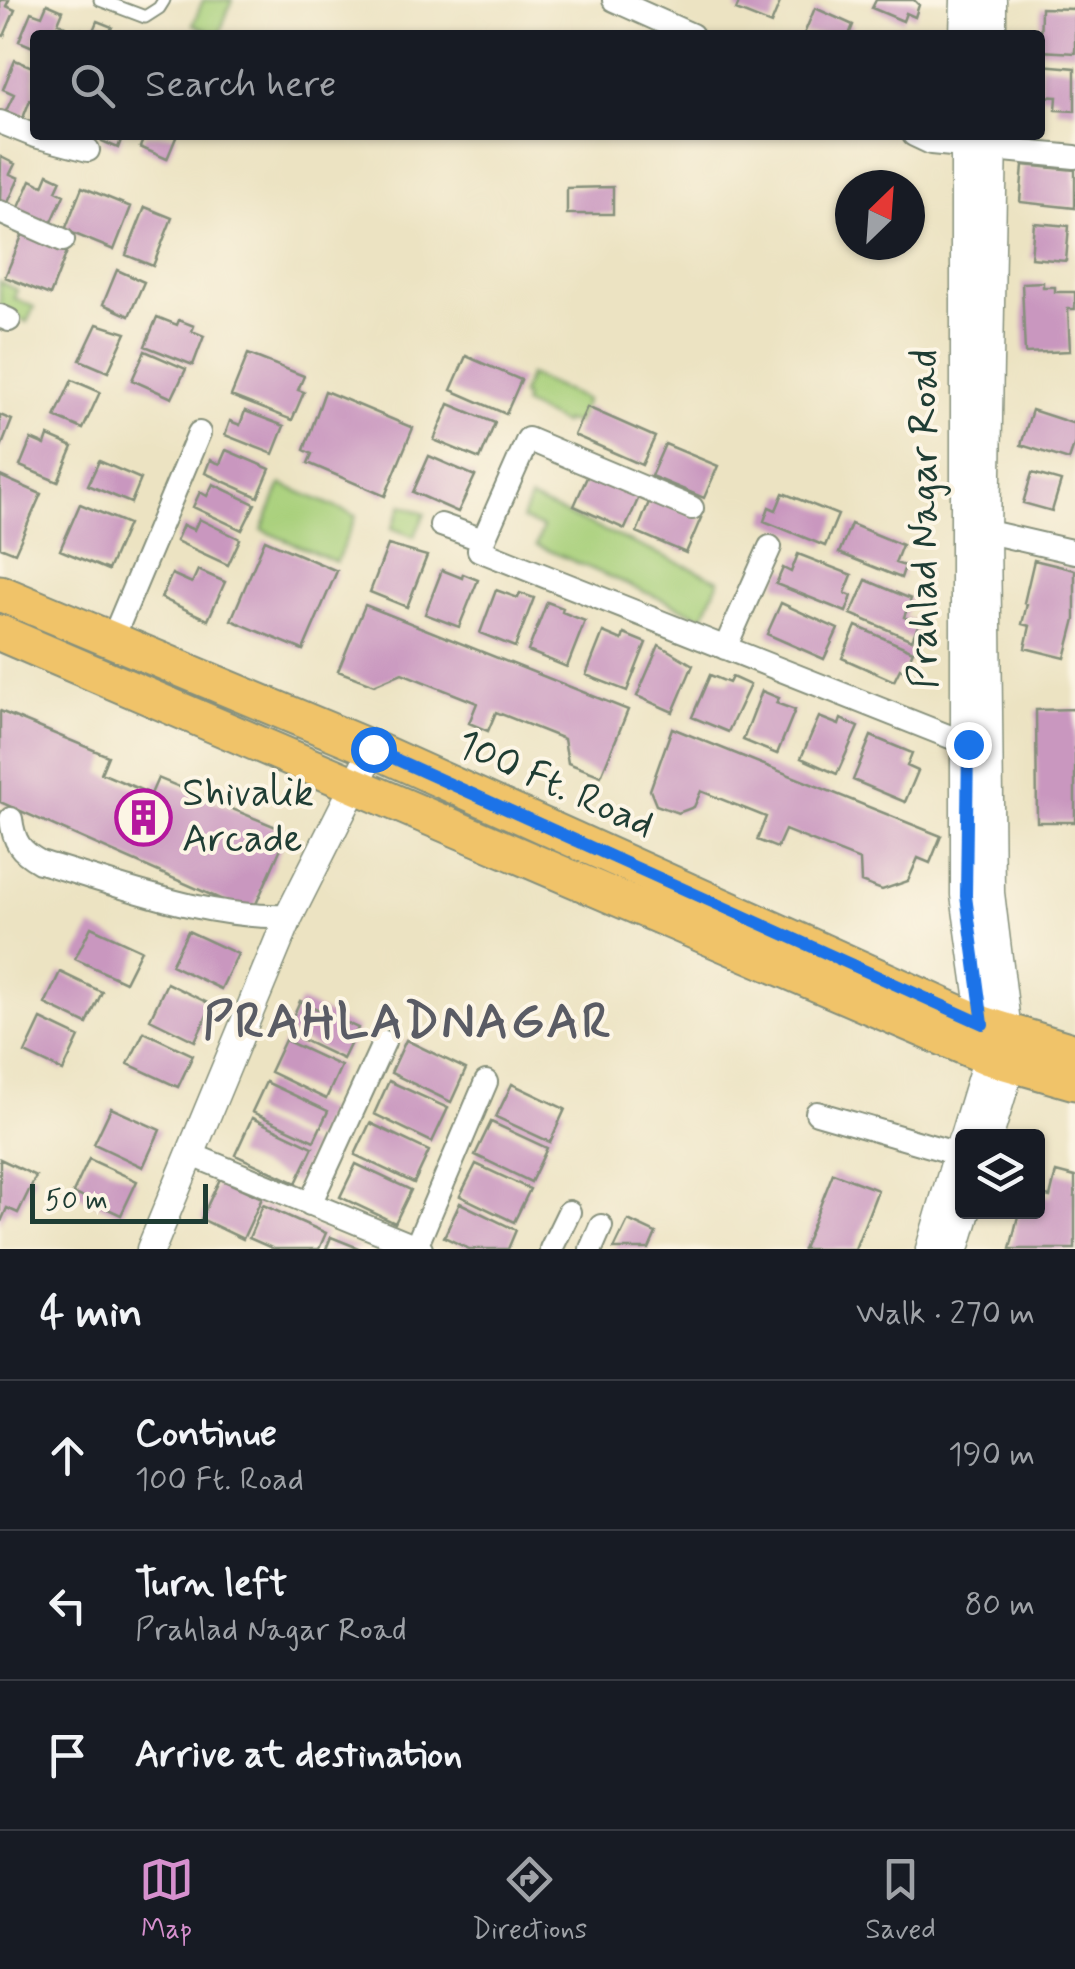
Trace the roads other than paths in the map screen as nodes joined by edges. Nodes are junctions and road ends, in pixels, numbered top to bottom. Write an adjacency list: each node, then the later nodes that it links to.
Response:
1 (100, 0): 2 (lane)
2 (164, 0)
3 (614, 0): 6 (street)
4 (965, 0): 7 (street)
5 (992, 0): 8 (street)
6 (681, 30)
7 (964, 30)
8 (992, 30)
9 (0, 122): 10 (street)
10 (30, 134)
11 (49, 140): 14 (street)
12 (925, 140): 13 (street)
13 (979, 141): 15 (street); 21 (street)
14 (88, 150)
15 (1075, 157)
16 (0, 212): 17 (street)
17 (63, 240)
18 (199, 433): 27 (street)
19 (692, 508): 22 (street)
20 (441, 525): 22 (street)
21 (974, 528): 24 (street); 29 (street, Prahlad Nagar Road); 35 (street)
22 (483, 540): 28 (street)
23 (770, 547): 28 (street)
24 (1075, 552)
25 (0, 592): 27 (main road, 100 Ft. Road)
26 (0, 633): 31 (main road, 100 Ft. Road)
27 (112, 640): 30 (main road, 100 Ft. Road)
28 (725, 648): 29 (street)
29 (968, 744): 35 (street, Prahlad Nagar Road)
30 (373, 749): 31 (street); 35 (main road, 100 Ft. Road)
31 (353, 785): 33 (street); 35 (main road, 100 Ft. Road)
32 (11, 820): 33 (street)
33 (289, 916): 43 (street)
34 (384, 1042): 45 (street)
35 (997, 1044): 36 (main road, 100 Ft. Road); 38 (main road, 100 Ft. Road); 40 (street, Prahlad Nagar Road); 41 (street)
36 (1075, 1052)
37 (486, 1082): 49 (street)
38 (1075, 1082)
39 (817, 1113): 42 (street)
40 (966, 1129)
41 (990, 1129)
42 (955, 1143)
43 (190, 1154): 45 (street); 50 (street)
44 (955, 1164): 53 (street, Prahlad Nagar Road)
45 (310, 1204): 49 (street)
46 (568, 1212): 51 (street)
47 (964, 1219): 54 (street)
48 (601, 1226): 52 (street)
49 (419, 1248)
50 (151, 1249)
51 (551, 1249)
52 (591, 1249)
53 (930, 1249)
54 (955, 1249)

